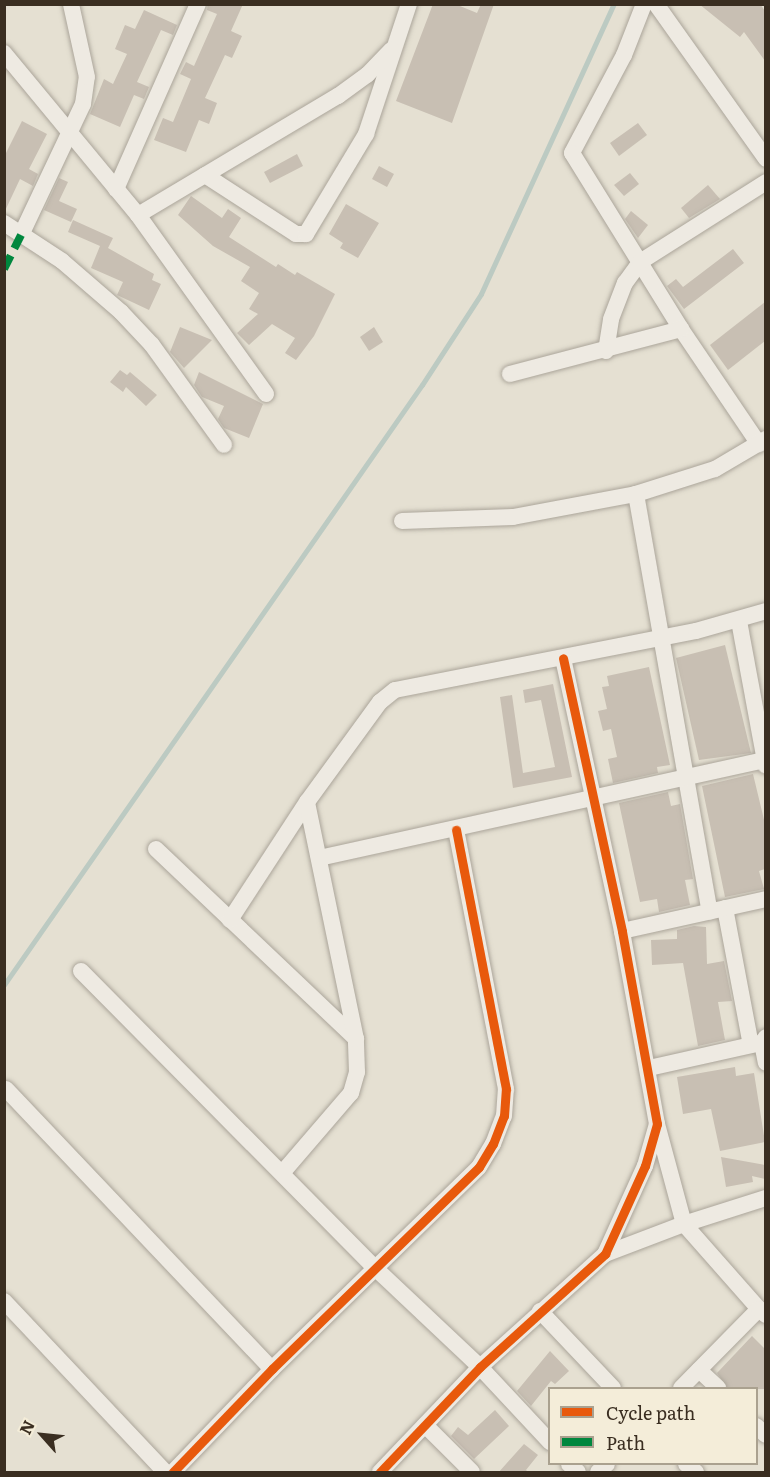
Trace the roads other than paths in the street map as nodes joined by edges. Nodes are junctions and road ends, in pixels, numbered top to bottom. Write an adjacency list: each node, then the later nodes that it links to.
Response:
1 (71, 4): 8 (street)
2 (198, 4): 12 (street)
3 (409, 4): 6 (street)
4 (644, 4): 16 (street)
5 (656, 4): 9 (street)
6 (393, 47): 10 (street); 10 (street)
7 (4, 53): 8 (street)
8 (72, 134): 12 (street); 15 (street)
9 (765, 159)
10 (205, 175): 13 (street)
11 (765, 183): 16 (street)
12 (116, 189): 13 (street)
13 (138, 215): 20 (street)
14 (4, 223): 15 (street)
15 (22, 233): 22 (street)
16 (640, 262): 17 (street); 18 (street)
17 (681, 328): 18 (street); 21 (street)
18 (606, 351): 19 (street)
19 (510, 374)
20 (266, 394)
21 (762, 441): 23 (street)
22 (224, 445)
23 (636, 494): 24 (street); 27 (street)
24 (402, 520)
25 (765, 611): 26 (street)
26 (739, 621): 27 (street); 29 (street)
27 (662, 636): 28 (street); 30 (street)
28 (563, 658): 31 (street); 32 (street)
29 (765, 762): 30 (street)
30 (688, 778): 31 (street); 37 (street)
31 (592, 798): 33 (street); 39 (street)
32 (307, 802): 35 (street); 38 (street)
33 (456, 830): 35 (street); 51 (street)
34 (156, 849): 38 (street)
35 (319, 858): 41 (street)
36 (765, 899): 37 (street)
37 (717, 910): 39 (street); 42 (street)
38 (230, 920): 41 (street)
39 (621, 931): 44 (street)
40 (81, 971): 47 (street)
41 (356, 1039): 47 (street)
42 (759, 1042): 43 (street); 44 (street)
43 (765, 1063)
44 (649, 1068): 46 (street)
45 (6, 1089): 56 (street)
46 (657, 1124): 49 (street); 50 (street)
47 (283, 1172): 51 (street)
48 (765, 1198): 49 (street)
49 (684, 1224): 50 (street); 54 (street)
50 (605, 1254): 53 (street)
51 (374, 1268): 55 (street); 56 (street)
52 (4, 1301): 63 (street)
53 (540, 1311): 55 (street); 58 (street)
54 (762, 1312): 57 (street)
55 (480, 1367): 61 (street); 62 (street)
56 (273, 1369): 64 (street)
57 (699, 1370): 59 (street); 60 (street)
58 (611, 1387)
59 (683, 1387)
60 (716, 1387)
61 (425, 1425): 65 (street); 66 (street)
62 (548, 1441)
63 (165, 1473)
64 (173, 1473)
65 (380, 1473)
66 (472, 1473)

